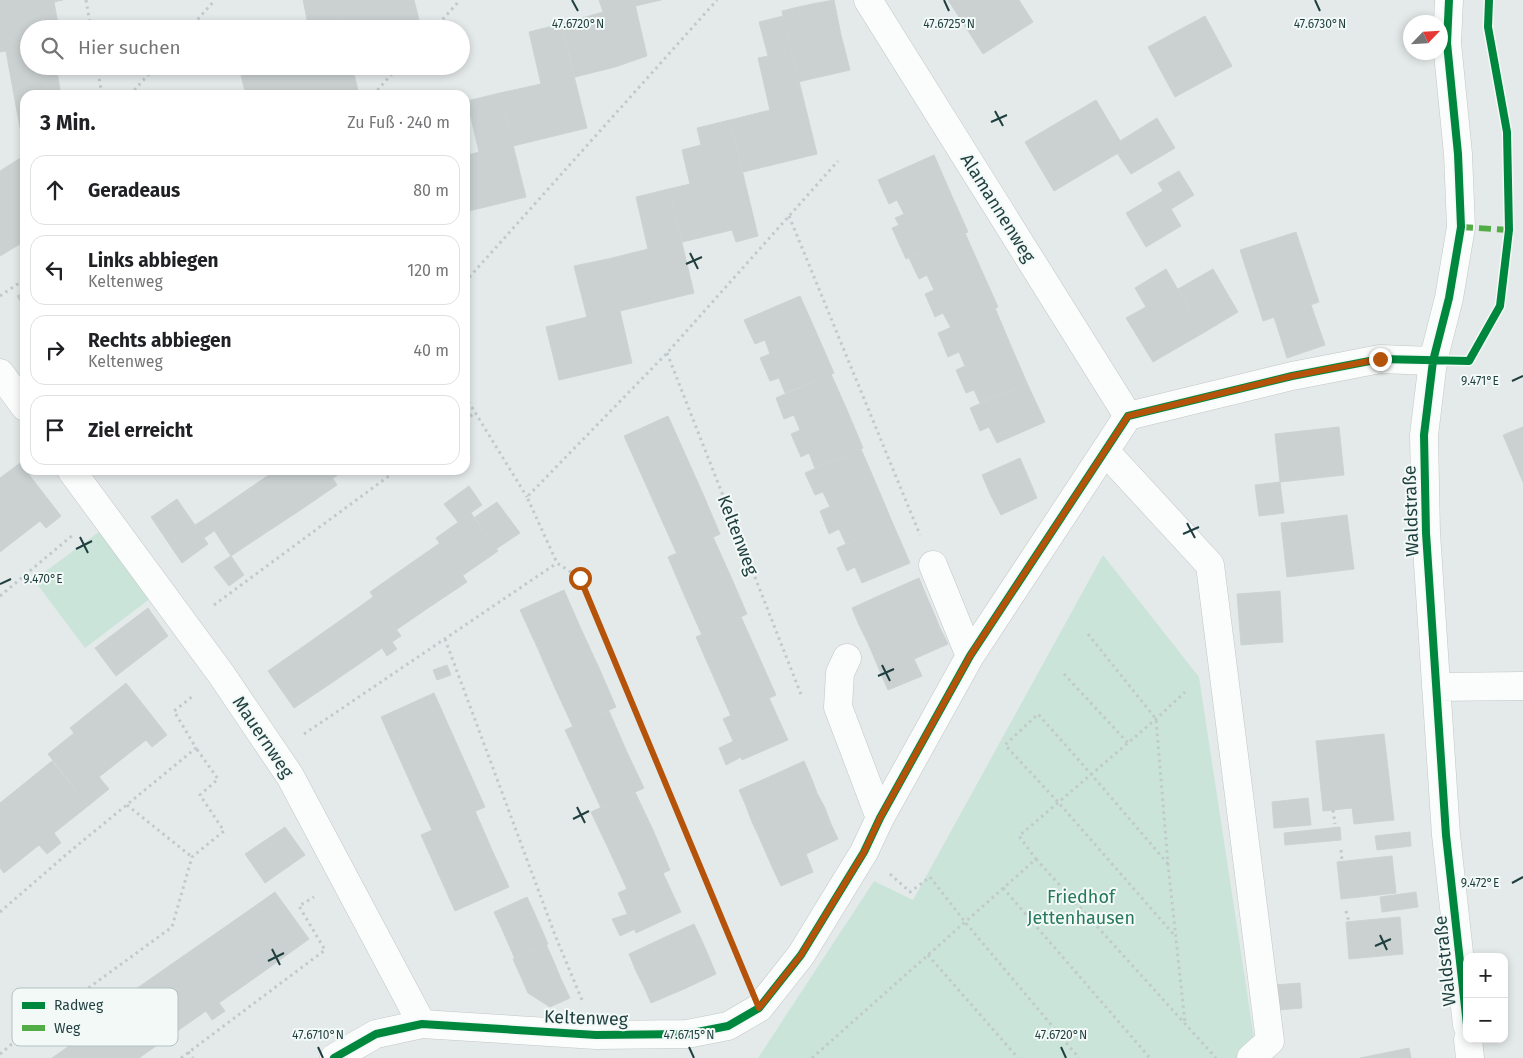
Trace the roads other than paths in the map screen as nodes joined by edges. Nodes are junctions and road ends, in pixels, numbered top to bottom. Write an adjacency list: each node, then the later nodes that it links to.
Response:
1 (868, 0): 6 (street, Alamannenweg)
2 (1449, 0): 3 (street, Waldstraße)
3 (1433, 361): 6 (street); 13 (street, Waldstraße)
4 (0, 373): 5 (street)
5 (20, 400)
6 (1128, 416): 7 (street, Keltenweg)
7 (1105, 451): 10 (street, Keltenweg); 20 (street)
8 (75, 475): 16 (street, Mauernweg)
9 (928, 555): 10 (street)
10 (970, 656): 14 (street, Keltenweg)
11 (847, 658): 14 (street)
12 (1523, 686): 13 (street)
13 (1436, 687): 15 (street, Waldstraße)
14 (880, 818): 18 (street, Keltenweg)
15 (1464, 998)
16 (422, 1024): 18 (street, Keltenweg); 19 (street, Keltenweg)
17 (1468, 1043): 21 (street)
18 (688, 1046)
19 (334, 1058)
20 (1251, 1058)
21 (1470, 1058)

